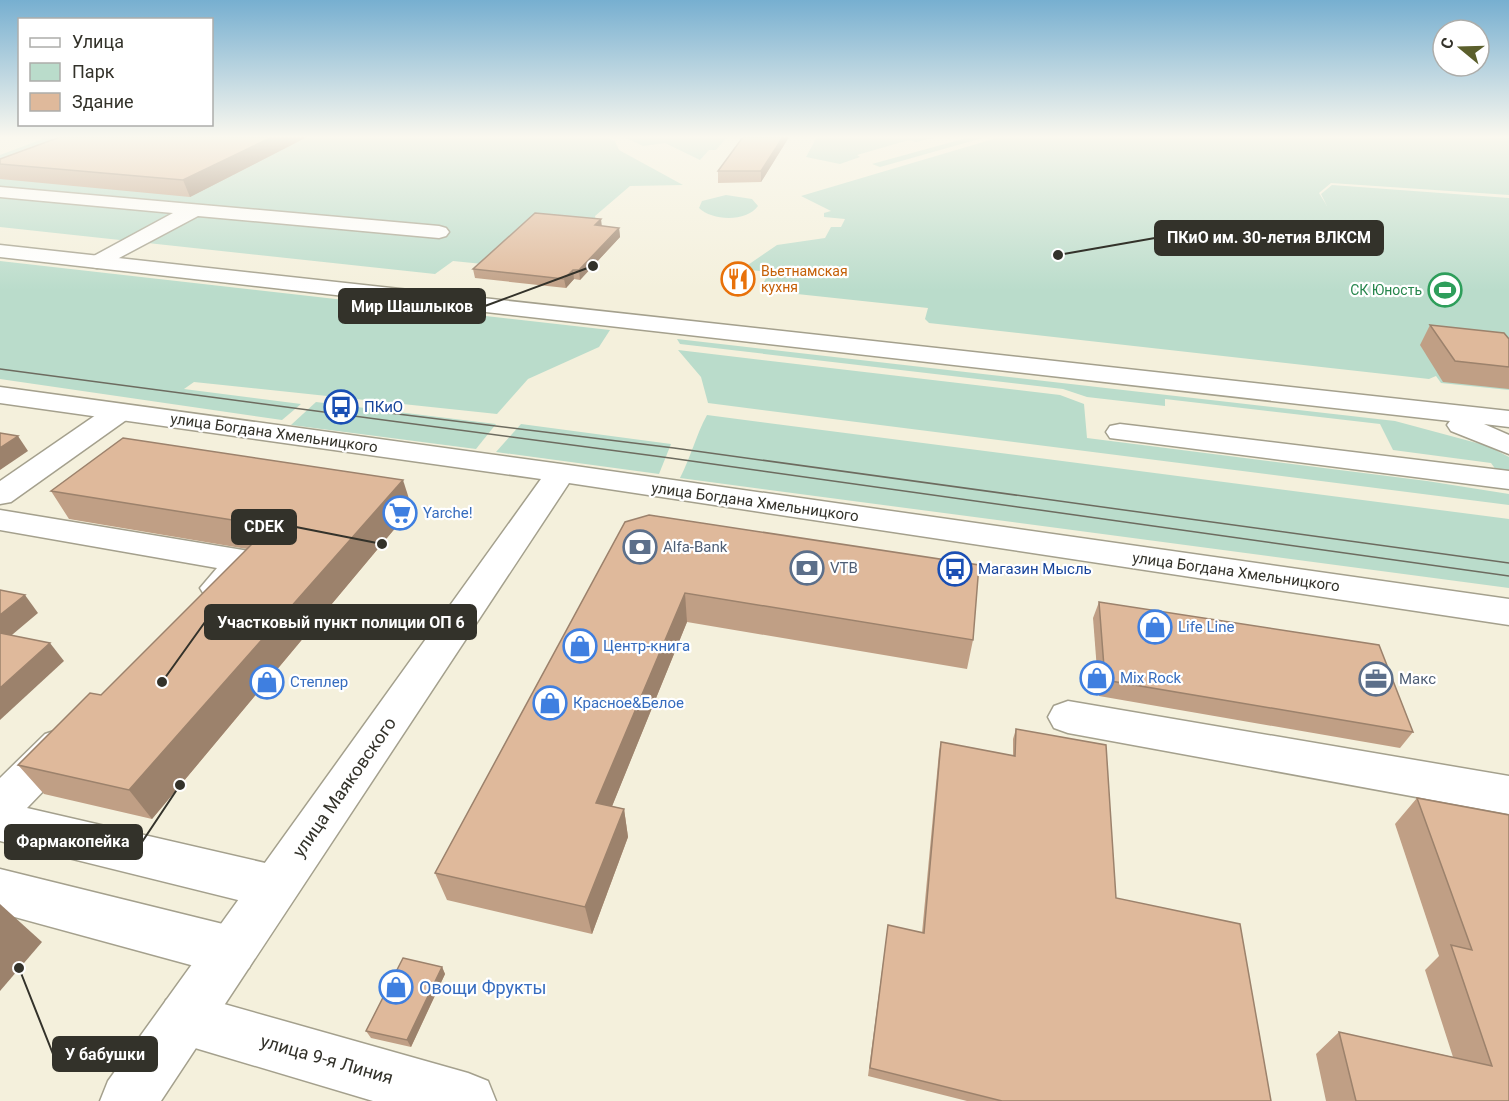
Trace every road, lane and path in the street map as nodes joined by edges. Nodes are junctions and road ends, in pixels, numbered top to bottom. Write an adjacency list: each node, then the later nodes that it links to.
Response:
1 (0, 192): 2 (main road)
2 (194, 210): 3 (main road); 5 (main road)
3 (439, 232)
4 (0, 251): 5 (main road)
5 (97, 262): 7 (main road)
6 (0, 395): 8 (main road, улица Богдана Хмельницкого)
7 (1402, 407): 9 (main road); 11 (main road)
8 (118, 412): 12 (main road, улица Богдана Хмельницкого); 14 (main road)
9 (1509, 419)
10 (1120, 432): 13 (main road)
11 (1509, 445)
12 (561, 473): 16 (main road, улица Богдана Хмельницкого); 23 (main road, улица Маяковского)
13 (1509, 480)
14 (0, 495)
15 (0, 519): 17 (main road)
16 (1505, 610)
17 (193, 612)
18 (1068, 717): 20 (main road)
19 (84, 722): 21 (main road)
20 (1509, 795)
21 (0, 806)
22 (0, 821): 23 (main road)
23 (274, 887): 25 (main road, улица Маяковского)
24 (0, 891): 25 (main road)
25 (231, 951): 26 (main road, улица Маяковского)
26 (185, 1019): 27 (main road, улица Маяковского); 28 (main road, улица 9-я Линия)
27 (128, 1101)
28 (468, 1101)

